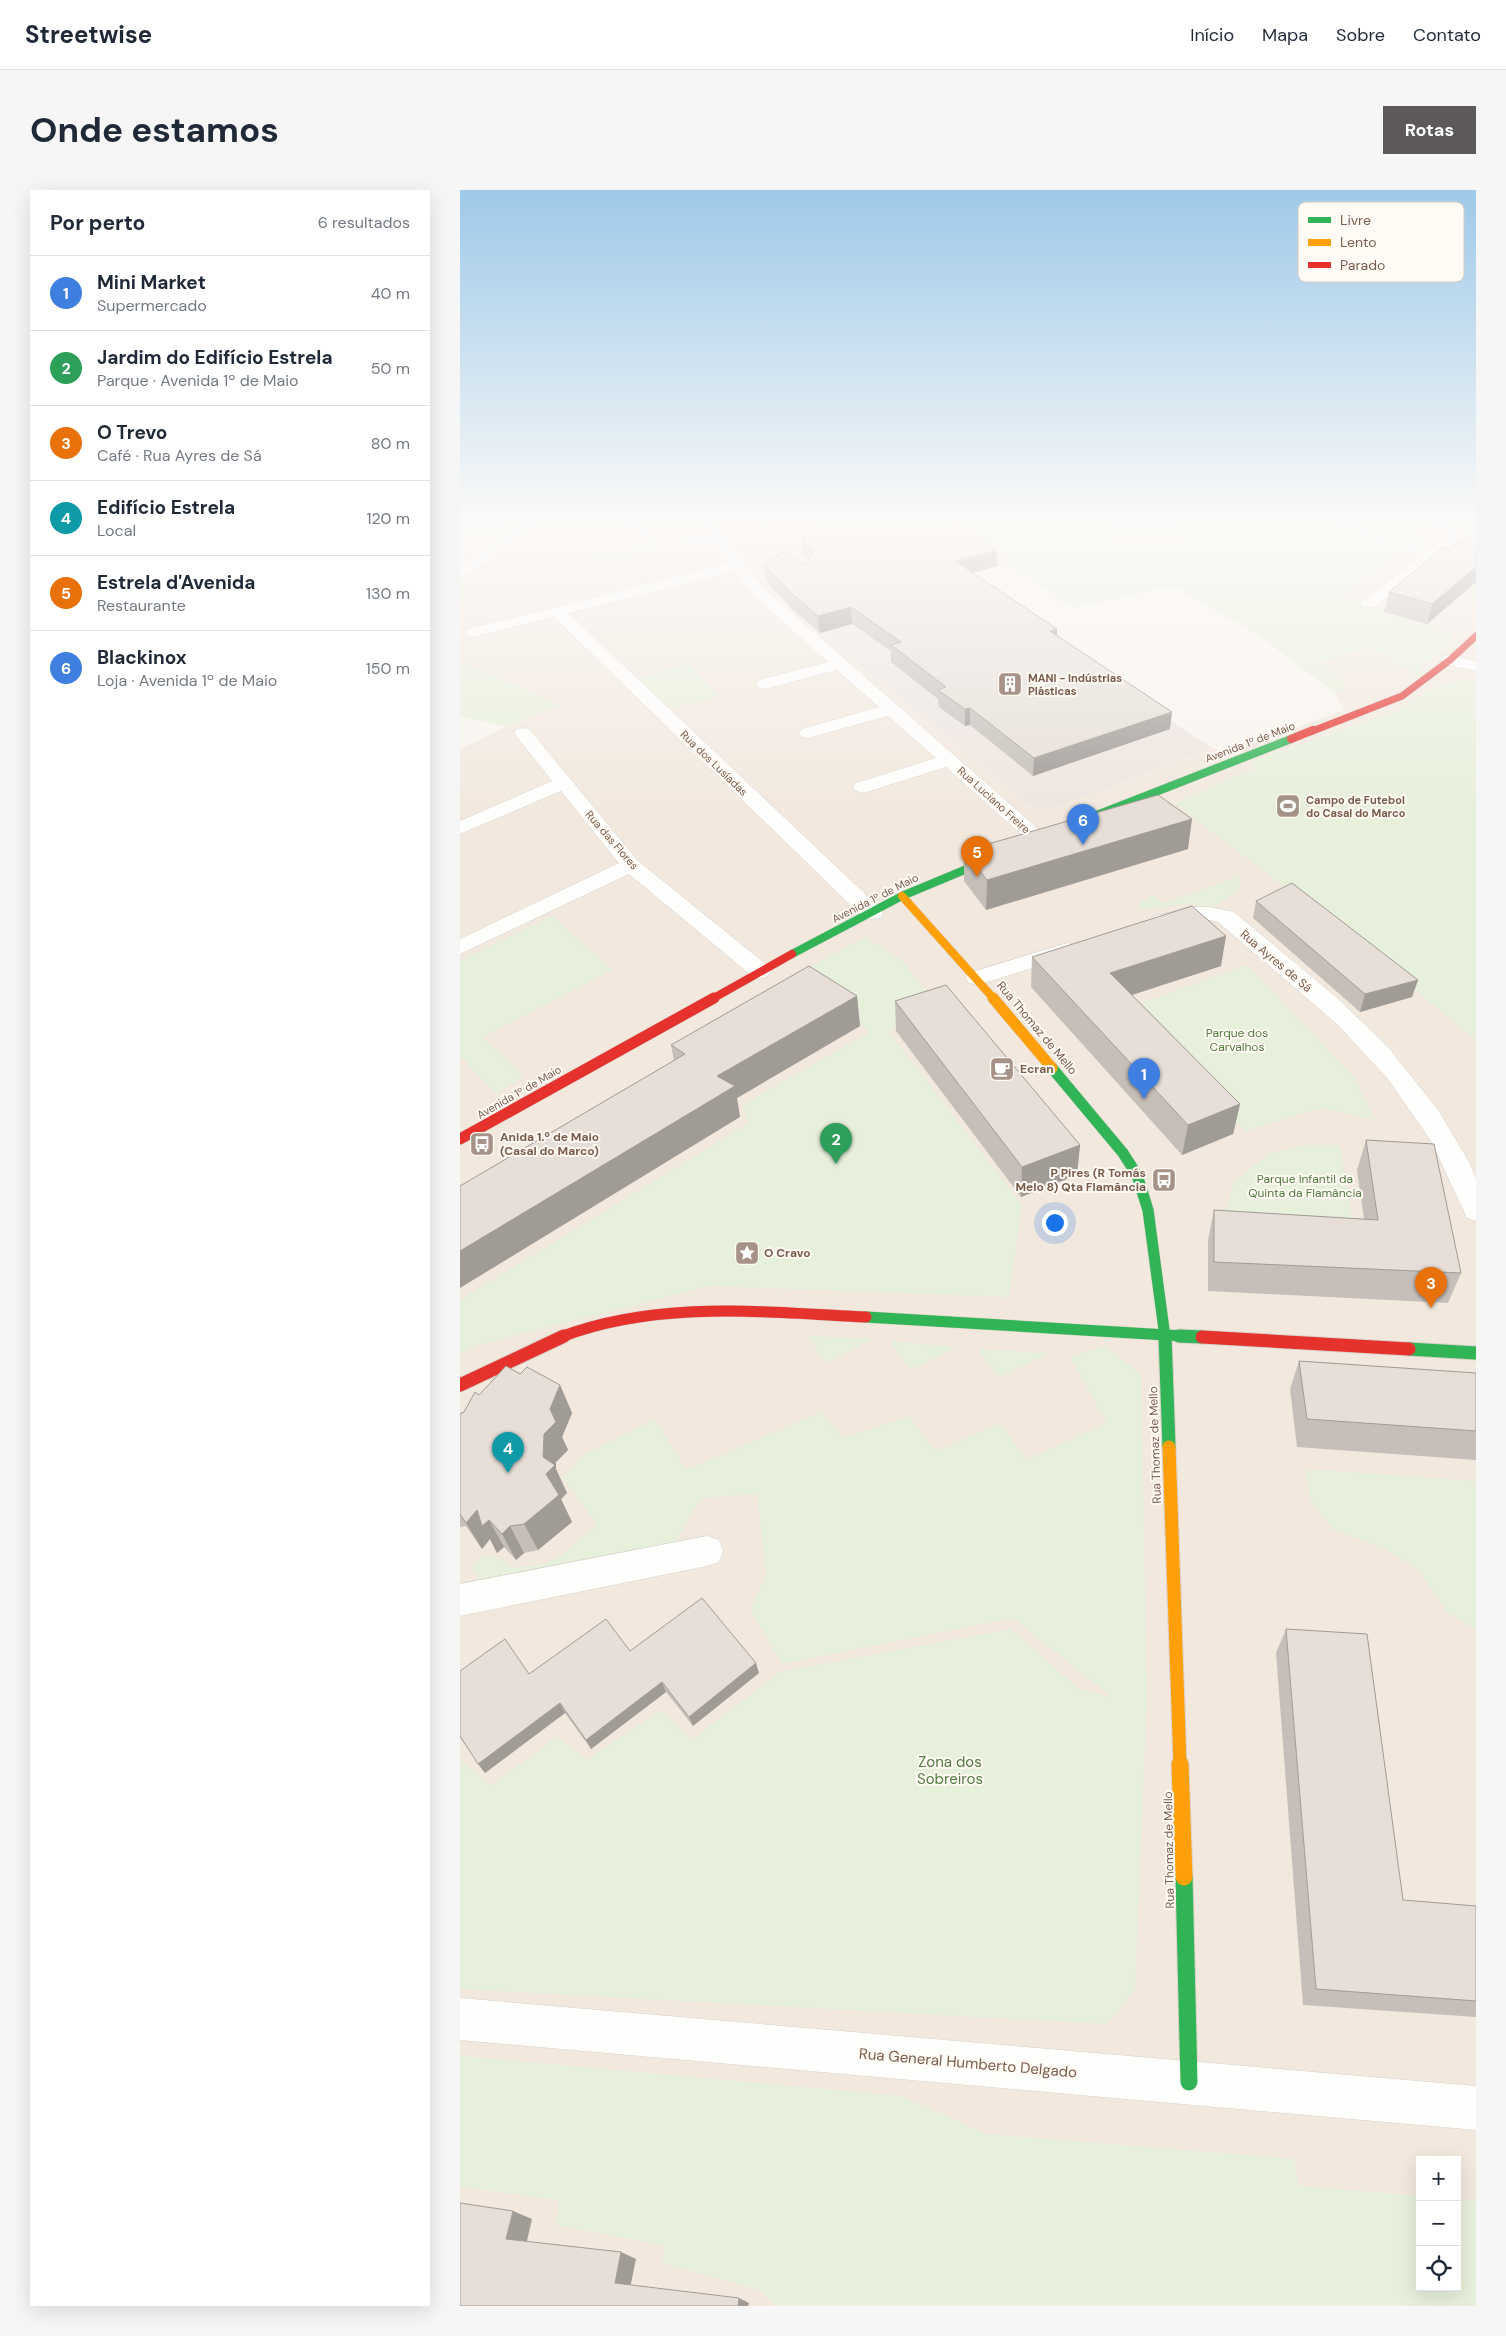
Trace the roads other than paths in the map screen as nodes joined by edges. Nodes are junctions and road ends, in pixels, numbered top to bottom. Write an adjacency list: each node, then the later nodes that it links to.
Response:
1 (526, 619): 4 (street)
2 (565, 619): 22 (street, Rua dos Lusíadas)
3 (789, 619): 7 (street, Rua Luciano Freire)
4 (464, 634)
5 (1476, 636): 6 (street, Avenida 1º de Maio)
6 (1450, 660): 8 (street); 16 (street, Avenida 1º de Maio)
7 (841, 664): 9 (street); 10 (street, Rua Luciano Freire)
8 (1476, 666)
9 (765, 684)
10 (893, 710): 12 (street); 13 (street, Rua Luciano Freire)
11 (523, 733): 14 (street, Rua das Flores)
12 (808, 733)
13 (950, 760): 15 (street, Rua Luciano Freire); 18 (street, Rua Luciano Freire)
14 (564, 784): 17 (street); 20 (street, Rua das Flores)
15 (863, 787)
16 (1070, 825)
17 (460, 828)
18 (1038, 839)
19 (1011, 850): 21 (street, Avenida 1º de Maio)
20 (631, 865): 25 (street); 26 (street, Rua das Flores)
21 (902, 896): 22 (street, Avenida 1º de Maio); 27 (street, Rua Thomaz de Mello)
22 (872, 913): 26 (street, Avenida 1º de Maio)
23 (1141, 927): 29 (street, Rua Ayres de Sá)
24 (1084, 945): 27 (street)
25 (460, 947)
26 (760, 971): 28 (street, Avenida 1º de Maio)
27 (977, 978): 30 (street, Rua Thomaz de Mello)
28 (460, 1139)
29 (1476, 1211)
30 (1165, 1333): 31 (street); 32 (street); 36 (street, Rua Thomaz de Mello)
31 (1476, 1353)
32 (460, 1385)
33 (707, 1551): 34 (street)
34 (460, 1600)
35 (460, 2019): 36 (street, Rua General Humberto Delgado)
36 (1188, 2082): 37 (street, Rua General Humberto Delgado)
37 (1476, 2108)

